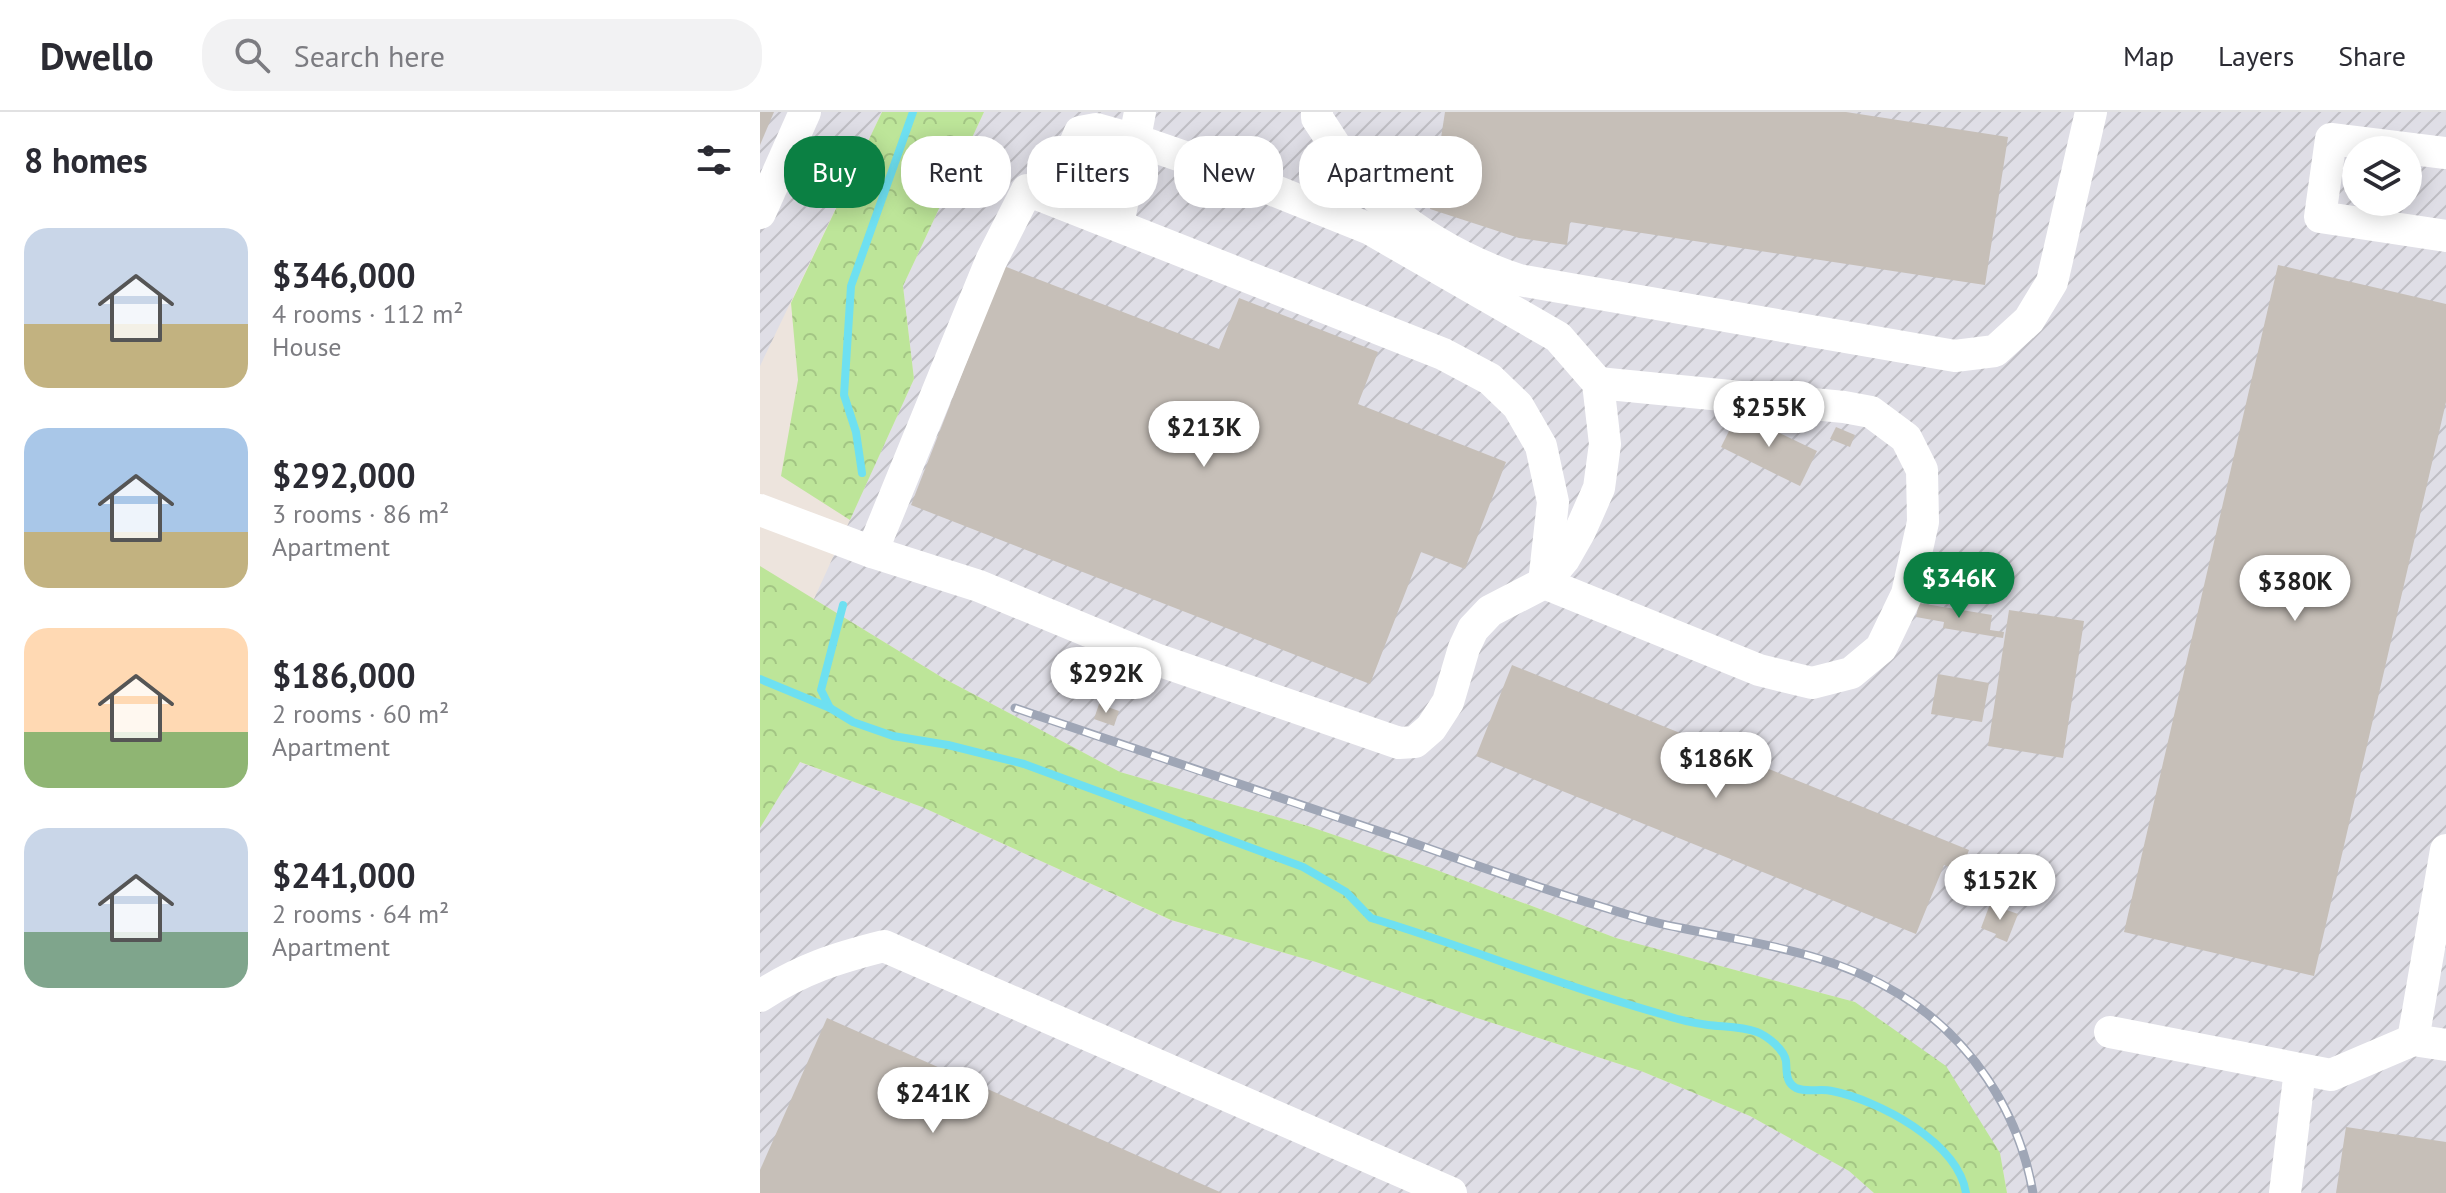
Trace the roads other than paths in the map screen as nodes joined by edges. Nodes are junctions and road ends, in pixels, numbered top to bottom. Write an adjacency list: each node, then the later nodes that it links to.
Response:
1 (805, 112): 9 (lane)
2 (1317, 112): 3 (lane)
3 (2091, 112)
4 (1138, 126): 5 (lane); 10 (lane); 12 (lane)
5 (1078, 136)
6 (2446, 153): 11 (lane)
7 (1027, 190): 14 (lane)
8 (1075, 208): 10 (lane)
9 (760, 213)
10 (1118, 225): 15 (lane)
11 (2446, 236)
12 (1598, 383): 15 (lane); 15 (lane)
13 (760, 510): 14 (lane)
14 (872, 552): 15 (lane)
15 (1544, 583)
16 (2446, 850): 19 (lane)
17 (760, 996): 22 (lane)
18 (2110, 1032): 21 (lane)
19 (2413, 1040): 20 (lane); 21 (lane)
20 (2446, 1045)
21 (2300, 1070): 23 (lane)
22 (1451, 1193)
23 (2285, 1193)

